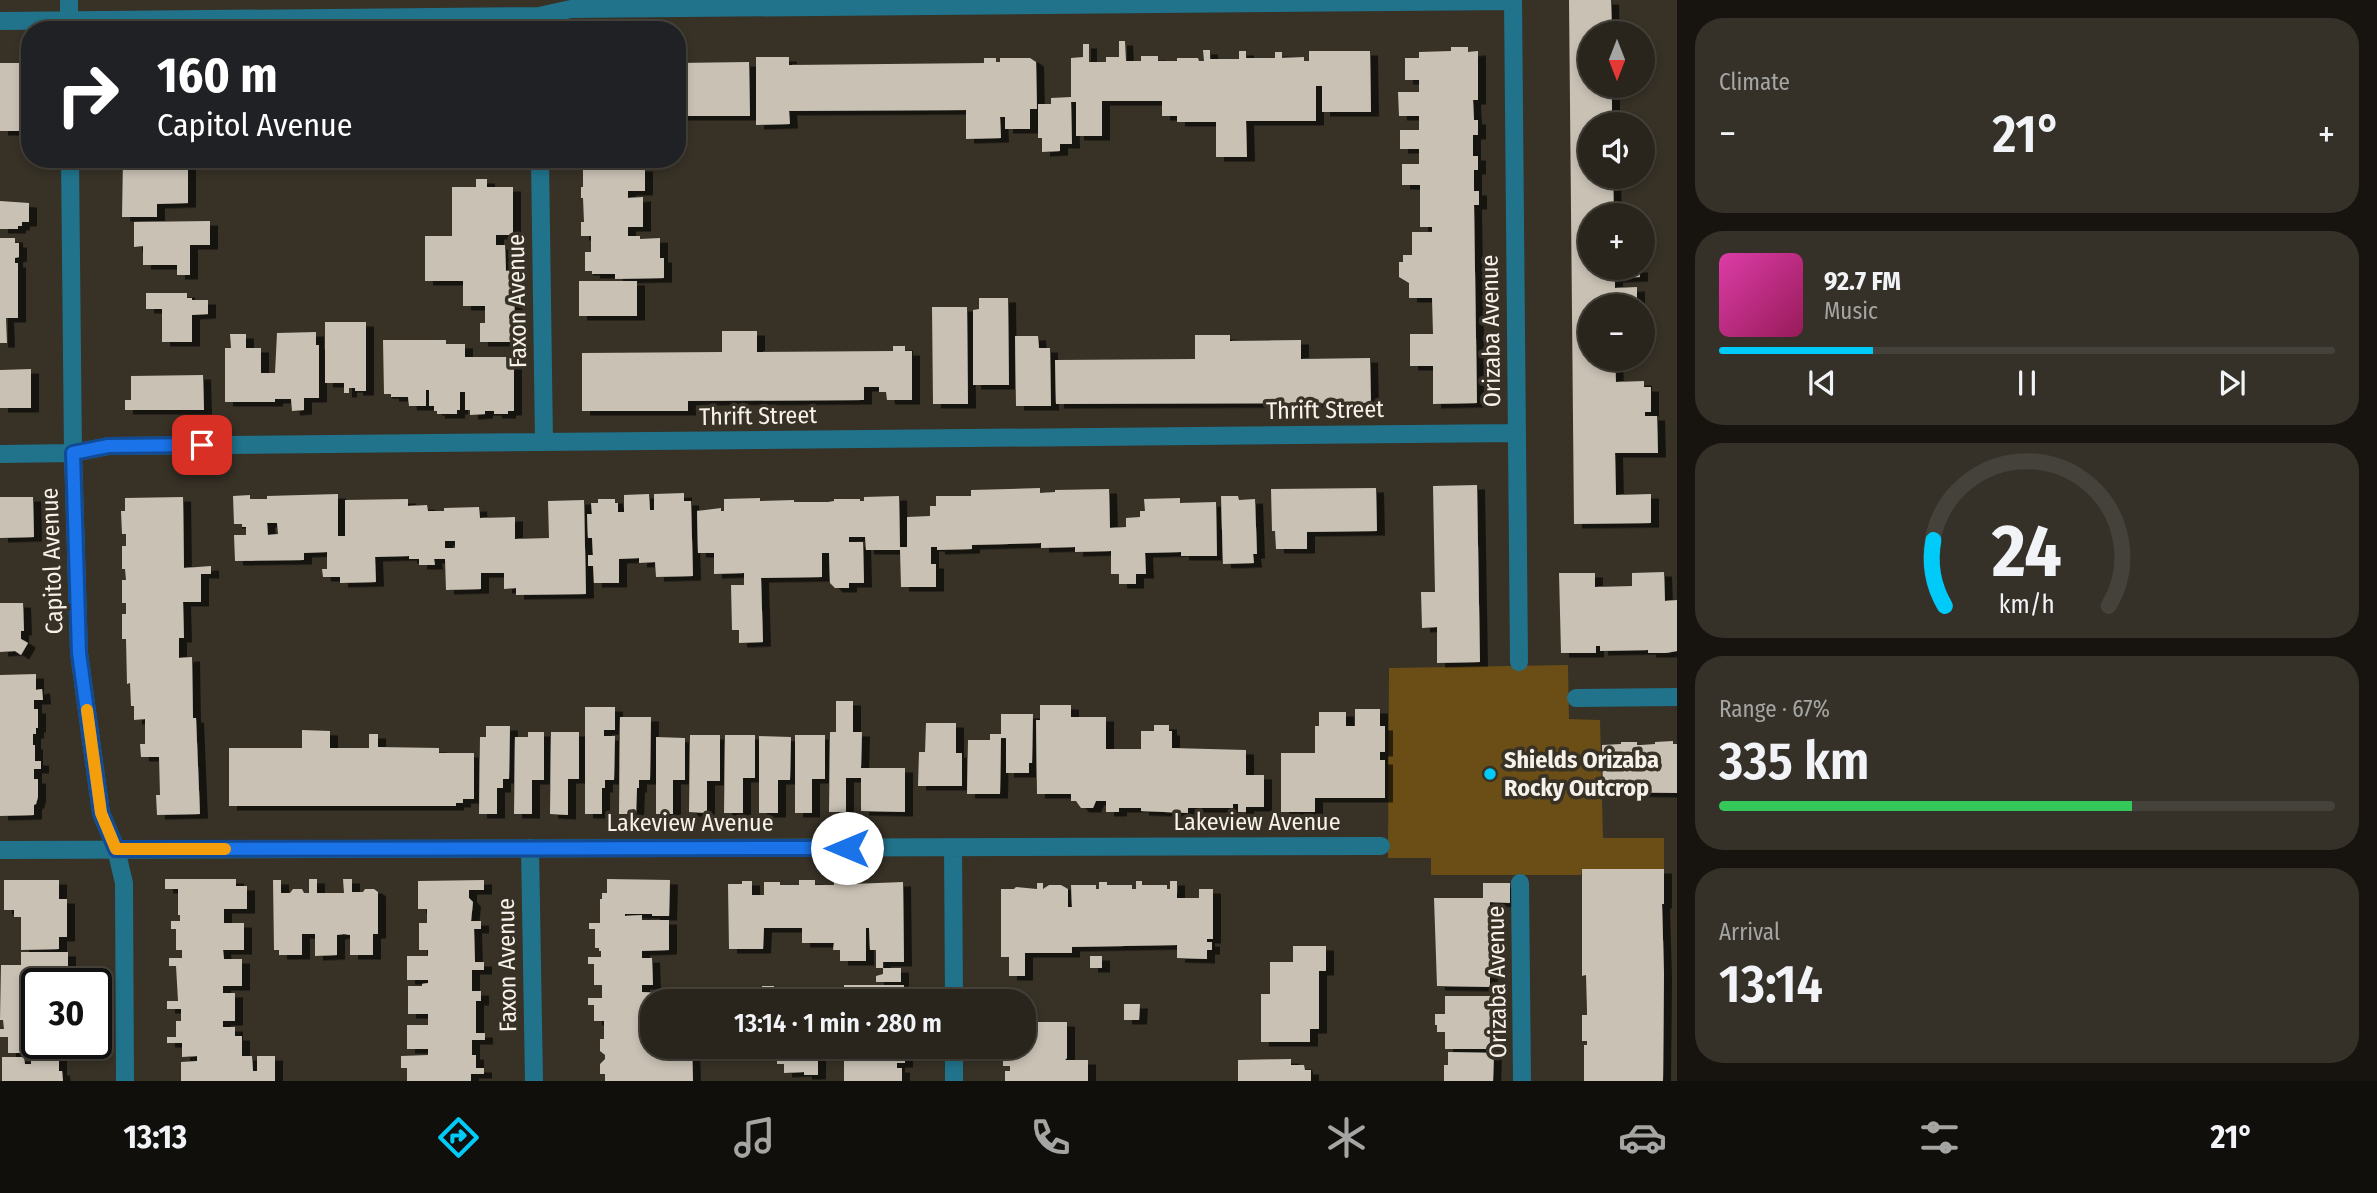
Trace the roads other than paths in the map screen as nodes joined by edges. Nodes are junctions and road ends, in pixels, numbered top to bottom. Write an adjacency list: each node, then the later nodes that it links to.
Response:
1 (69, 0): 4 (street)
2 (1513, 0): 5 (street); 9 (street, Orizaba Avenue)
3 (0, 21): 6 (street)
4 (69, 21)
5 (544, 21)
6 (21, 22)
7 (71, 168): 11 (street, Capitol Avenue)
8 (540, 168): 10 (street, Faxon Avenue)
9 (1517, 433): 10 (street, Thrift Street); 13 (street, Orizaba Avenue)
10 (544, 442): 11 (street, Thrift Street)
11 (73, 453): 12 (street, Thrift Street); 19 (street, Capitol Avenue)
12 (0, 454)
13 (1519, 663)
14 (1677, 697): 15 (street)
15 (1576, 698)
16 (1381, 846): 17 (street, Lakeview Avenue)
17 (953, 847): 18 (street, Lakeview Avenue); 22 (street)
18 (530, 848): 19 (street, Lakeview Avenue); 25 (street, Faxon Avenue)
19 (116, 849): 20 (street, Lakeview Avenue); 24 (street, Capitol Avenue)
20 (0, 850)
21 (1521, 883): 27 (street, Orizaba Avenue)
22 (954, 989)
23 (954, 1059): 26 (street)
24 (125, 1081)
25 (534, 1081)
26 (954, 1081)
27 (1522, 1081)

